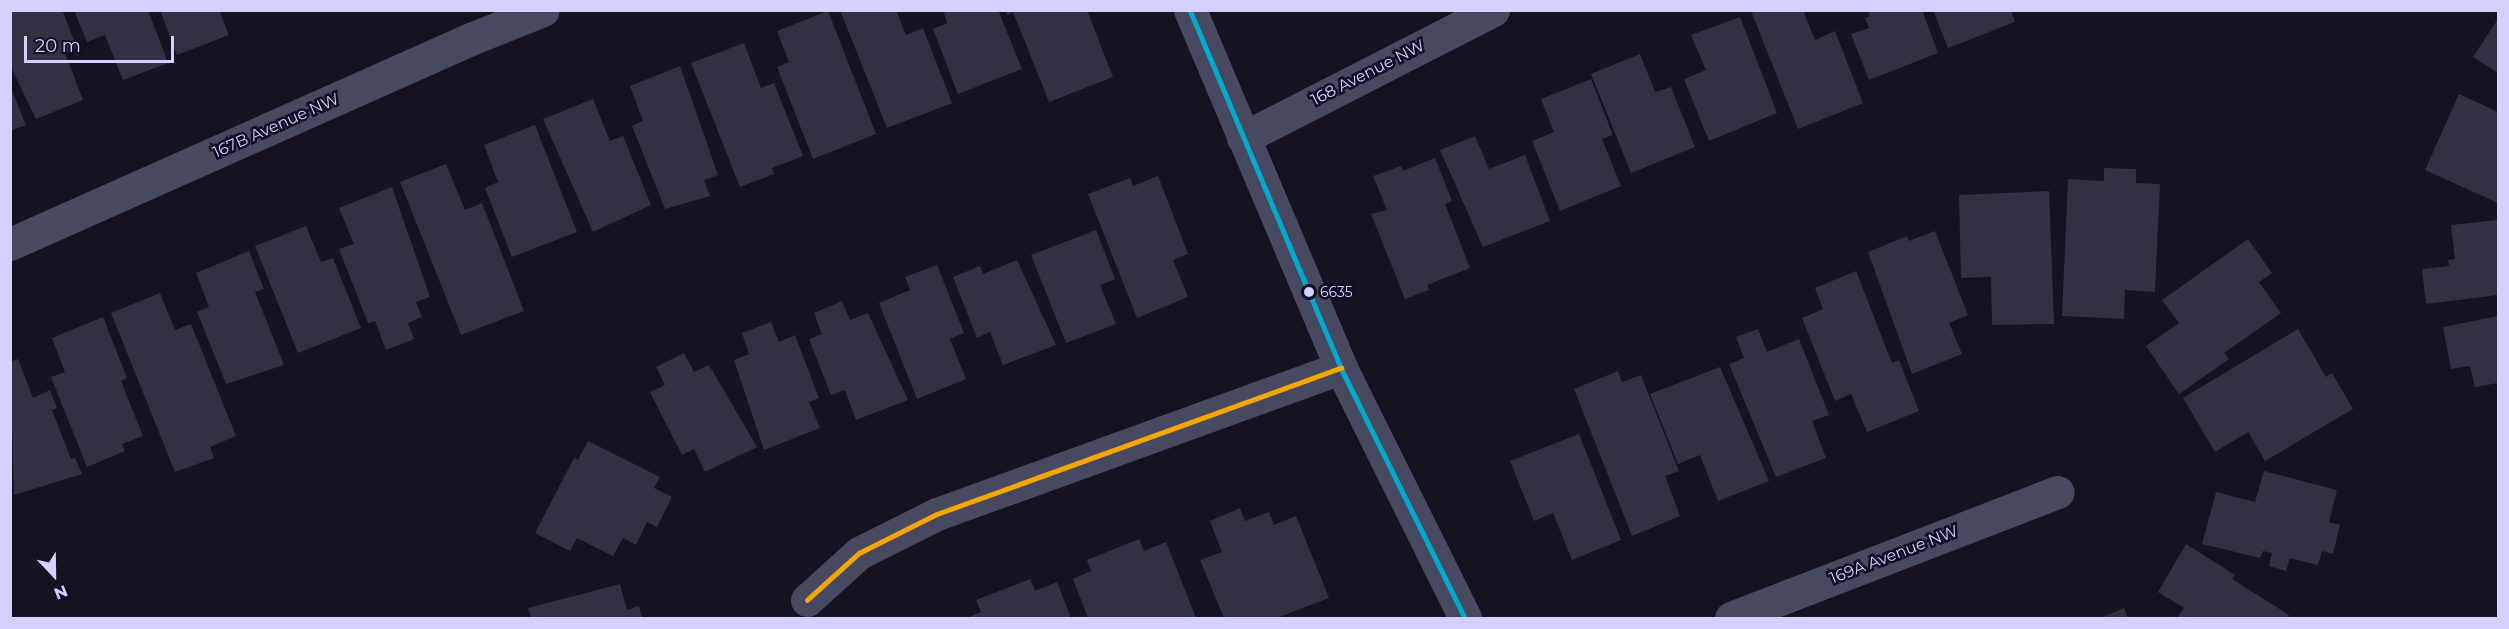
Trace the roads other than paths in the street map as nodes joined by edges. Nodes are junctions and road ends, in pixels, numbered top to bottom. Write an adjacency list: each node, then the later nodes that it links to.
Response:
1 (543, 10): 5 (street, 167B Avenue NW)
2 (1190, 10): 4 (street)
3 (1493, 10): 4 (street, 168 Avenue NW)
4 (1243, 138): 6 (street)
5 (10, 244)
6 (1341, 368): 8 (street); 9 (street)
7 (2058, 492): 10 (street, 169A Avenue NW)
8 (807, 600)
9 (1465, 618)
10 (1731, 618)

